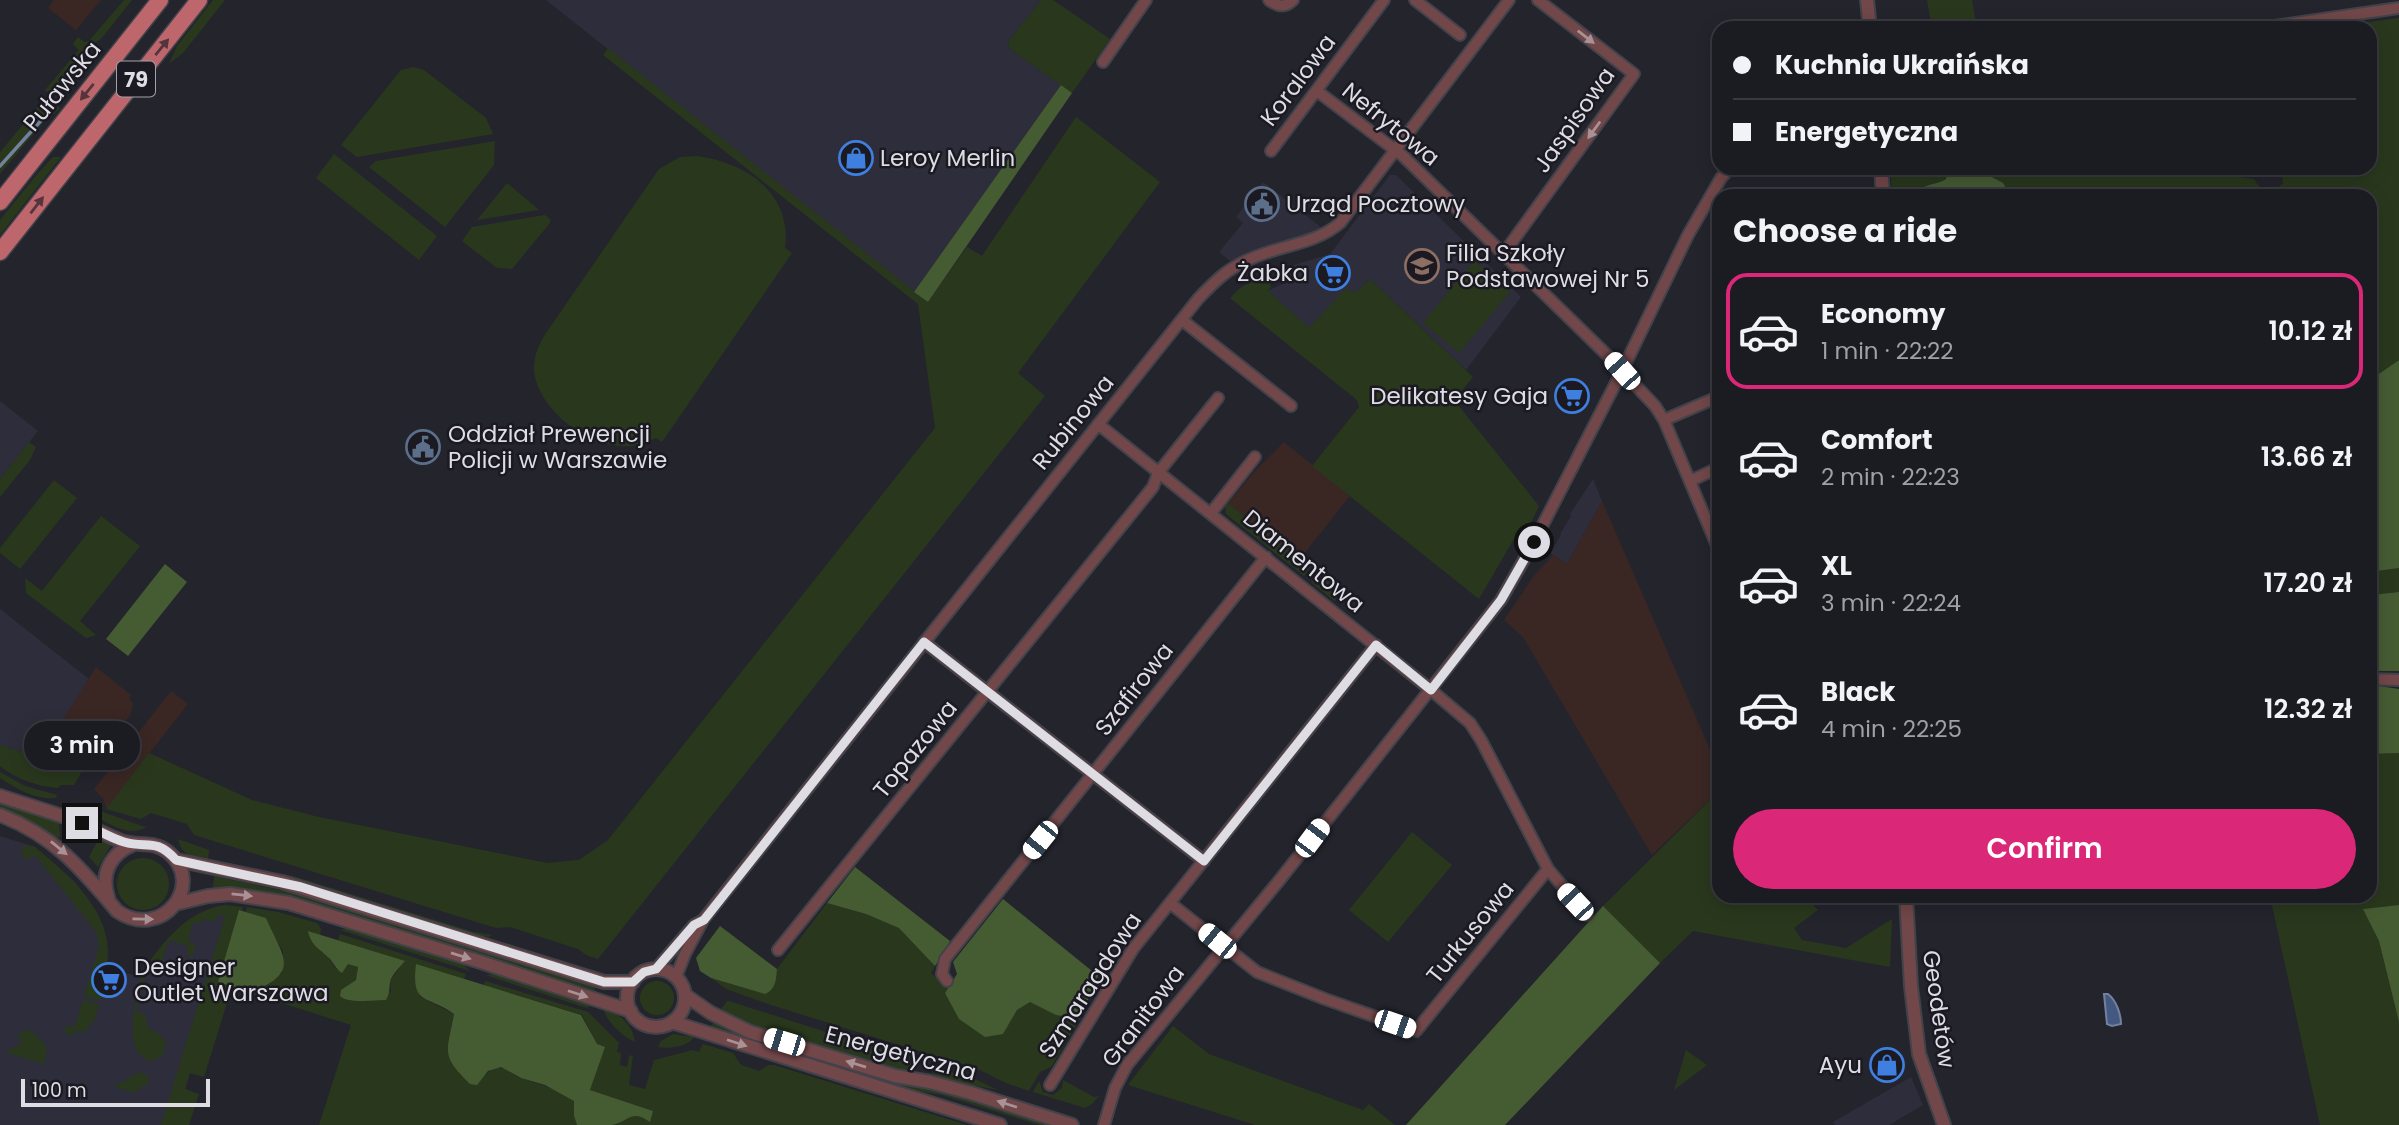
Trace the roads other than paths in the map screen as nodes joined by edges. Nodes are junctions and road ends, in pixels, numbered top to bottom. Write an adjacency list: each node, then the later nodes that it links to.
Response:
1 (199, 0): 21 (main road, 79, one-way to 1)
2 (1146, 0): 15 (street)
3 (1269, 0): 4 (street)
4 (1293, 0)
5 (1384, 0): 16 (street, Koralowa)
6 (1415, 0): 14 (street)
7 (1509, 0): 17 (street, Rubinowa)
8 (1538, 0): 22 (street, Jaspisowa, one-way to 22)
9 (1867, 0): 12 (street)
10 (155, 3): 20 (main road, Puławska / 79, one-way to 20)
11 (2399, 8): 13 (street)
12 (1869, 21)
13 (2309, 21)
14 (1460, 35)
15 (1103, 62)
16 (1317, 90): 17 (street, Nefrytowa); 18 (street, Koralowa)
17 (1395, 150): 22 (street, Nefrytowa); 23 (street, Rubinowa)
18 (1271, 151)
19 (1712, 194): 24 (street, Granitowa)
20 (0, 202)
21 (0, 252)
22 (1504, 253): 24 (street, Nefrytowa)
23 (1182, 320): 27 (street); 29 (street, Rubinowa)
24 (1622, 371): 28 (street, Nefrytowa); 41 (street, Granitowa)
25 (1218, 398): 32 (street, Topazowa)
26 (1712, 400): 28 (street)
27 (1292, 406)
28 (1664, 420): 33 (street, Nefrytowa)
29 (1098, 424): 32 (street, Diamentowa); 37 (street, Rubinowa)
30 (1255, 457): 34 (street)
31 (1712, 471): 33 (street)
32 (1158, 473): 34 (street, Diamentowa); 42 (street, Topazowa)
33 (1690, 481): 35 (street, Nefrytowa)
34 (1211, 513): 36 (street, Diamentowa)
35 (1712, 531)
36 (1266, 557): 38 (street, Diamentowa); 43 (street, Szafirowa)
37 (924, 642): 42 (street); 55 (street, Rubinowa)
38 (1376, 645): 41 (street, Diamentowa); 48 (street, Szmaragdowa)
39 (2377, 680): 40 (street)
40 (2399, 680)
41 (1431, 690): 49 (street, Diamentowa); 56 (street, Granitowa)
42 (988, 692): 43 (street); 57 (street, Topazowa)
43 (1094, 774): 48 (street); 60 (street, Szafirowa)
44 (0, 796): 46 (street)
45 (0, 815): 52 (street, Energetyczna, one-way to 52)
46 (134, 844): 47 (street); 52 (street)
47 (176, 860): 53 (street); 61 (street)
48 (1204, 861): 50 (street, Szmaragdowa)
49 (1548, 869): 54 (street, Diamentowa); 56 (street, Turkusowa)
50 (1170, 903): 56 (street, Turkusowa); 65 (street, Szmaragdowa)
51 (1906, 903): 69 (street, Geodetów)
52 (111, 904): 53 (street, Energetyczna, one-way to 53)
53 (175, 905): 63 (street, Energetyczna, one-way to 63)
54 (1587, 915)
55 (704, 920): 58 (street, Rubinowa); 59 (street, Rubinowa)
56 (1224, 946): 68 (street, Granitowa)
57 (778, 950)
58 (656, 969): 59 (street); 61 (street)
59 (676, 977): 62 (street, Energetyczna)
60 (947, 981)
61 (633, 982): 63 (street)
62 (685, 995): 64 (street); 67 (street, Energetyczna, one-way to 62)
63 (631, 1011): 64 (street, Energetyczna)
64 (672, 1022): 66 (street, Energetyczna, one-way to 66)
65 (1051, 1085)
66 (1000, 1125)
67 (1072, 1125)
68 (1104, 1125)
69 (1944, 1125)

